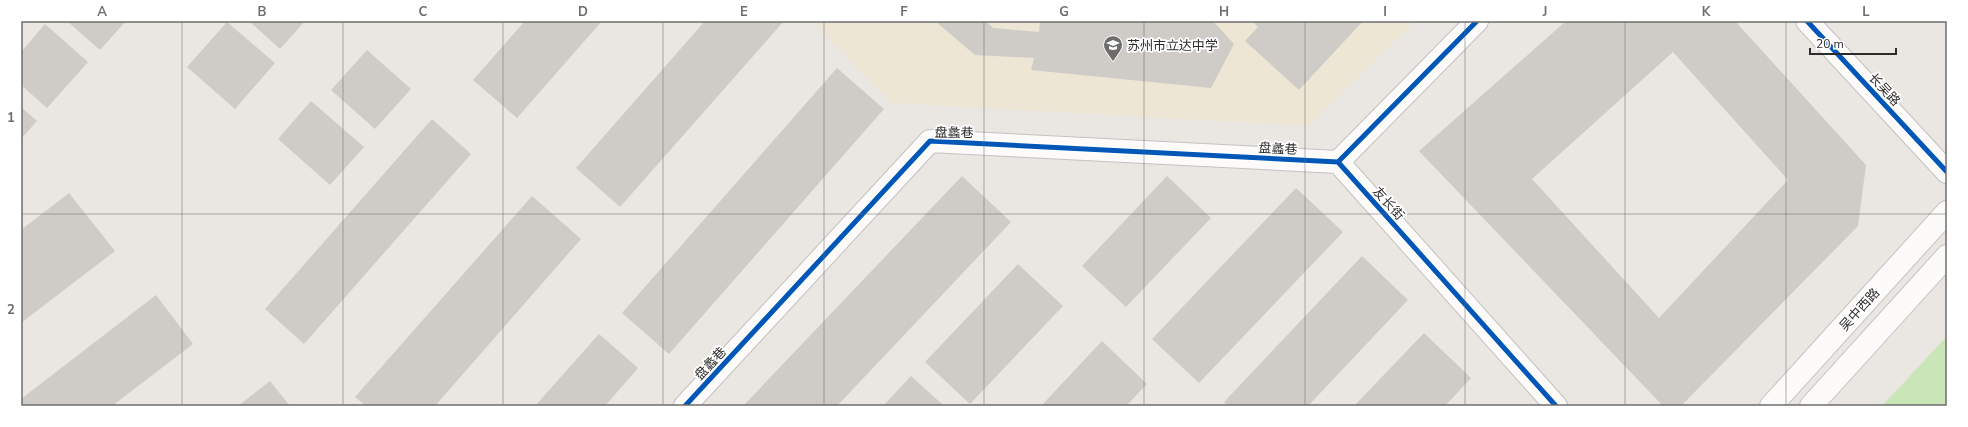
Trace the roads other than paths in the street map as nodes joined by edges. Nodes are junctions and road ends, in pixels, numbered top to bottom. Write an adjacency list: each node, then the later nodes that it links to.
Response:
1 (1477, 21): 3 (street)
2 (1807, 21): 4 (street, 长吴路)
3 (1338, 162): 7 (street, 盘蠡巷); 8 (street, 友长街)
4 (1947, 172)
5 (1947, 212): 9 (street, 吴中西路)
6 (1947, 256): 10 (street)
7 (685, 406)
8 (1556, 406)
9 (1771, 406)
10 (1811, 406)

